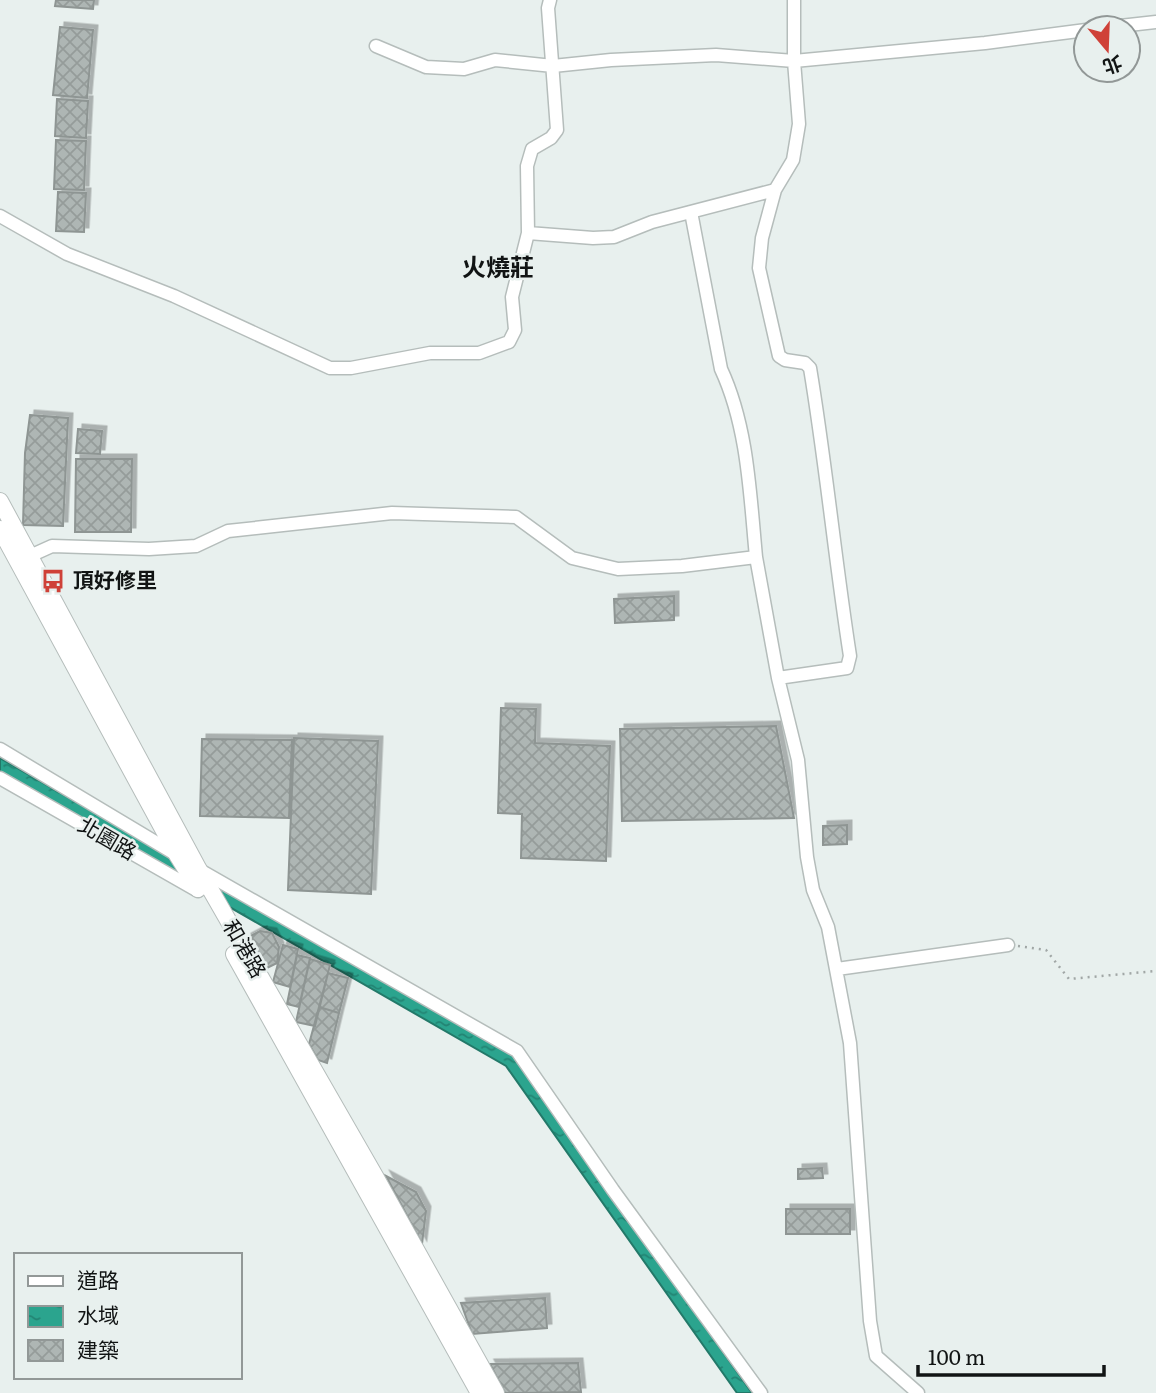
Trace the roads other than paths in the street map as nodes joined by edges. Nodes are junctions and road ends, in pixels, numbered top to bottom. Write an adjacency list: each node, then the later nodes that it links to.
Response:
1 (550, 0): 6 (street)
2 (794, 0): 5 (street)
3 (1072, 32): 5 (street)
4 (376, 46): 6 (street)
5 (794, 61): 6 (street); 7 (street)
6 (553, 66): 10 (street)
7 (775, 190): 8 (street); 15 (street)
8 (691, 212): 10 (street); 13 (street)
9 (0, 216): 10 (street)
10 (528, 233)
11 (0, 501): 14 (main road, 和港路)
12 (0, 529): 14 (main road, 和港路)
13 (756, 557): 14 (street); 15 (street)
14 (24, 559): 16 (main road, 和港路)
15 (778, 678): 23 (street)
16 (89, 681): 20 (main road, 和港路); 21 (main road, 和港路)
17 (0, 750): 18 (street)
18 (13, 757): 19 (street); 20 (street)
19 (2, 780): 21 (street, 北園路)
20 (177, 855): 21 (main road, 和港路)
21 (202, 884): 24 (main road, 和港路); 25 (main road, 和港路); 26 (street, 北園路)
22 (1008, 945): 23 (street)
23 (837, 969): 27 (street)
24 (479, 1393)
25 (496, 1393)
26 (761, 1393)
27 (918, 1393)

